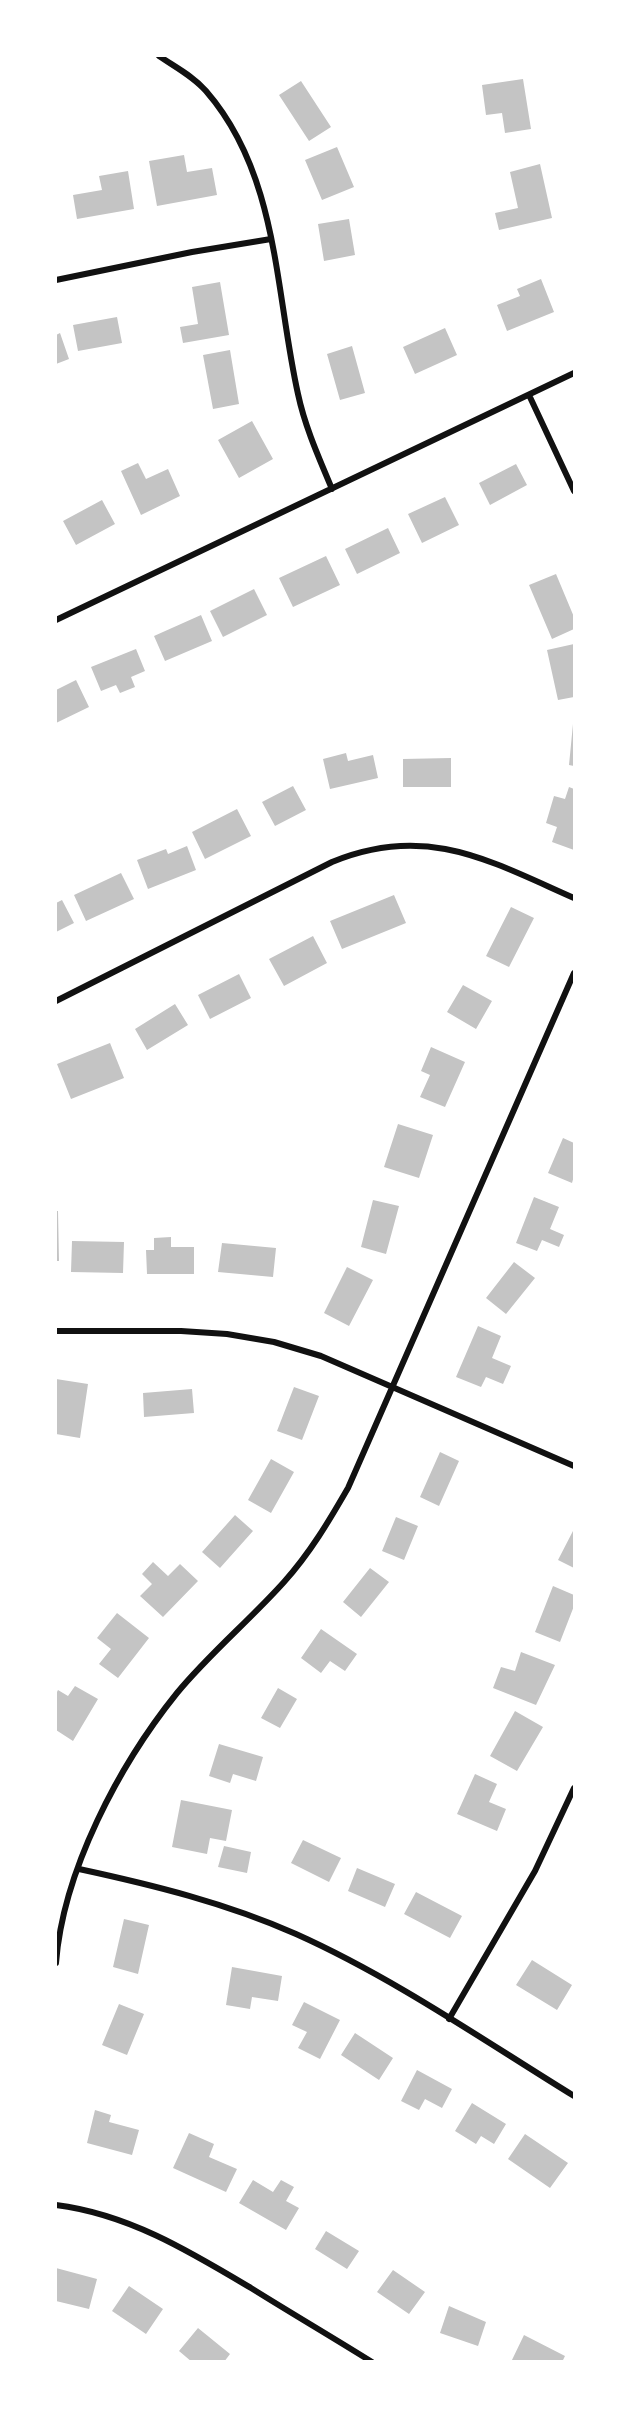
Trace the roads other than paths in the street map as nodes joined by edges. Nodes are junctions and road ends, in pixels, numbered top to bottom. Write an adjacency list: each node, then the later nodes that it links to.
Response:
1 (159, 56): 2 (street)
2 (271, 239): 3 (street); 6 (street)
3 (56, 280)
4 (574, 373): 5 (street)
5 (529, 395): 6 (street); 7 (street)
6 (332, 489): 8 (street)
7 (574, 491)
8 (56, 620)
9 (574, 898): 11 (street)
10 (574, 973): 13 (street)
11 (56, 1001)
12 (56, 1331): 13 (street)
13 (393, 1387): 14 (street); 16 (street)
14 (574, 1466)
15 (574, 1788): 18 (street)
16 (79, 1869): 17 (street); 18 (street)
17 (56, 1963)
18 (449, 2019): 19 (street)
19 (574, 2096)
20 (56, 2205): 21 (street)
21 (372, 2361)

